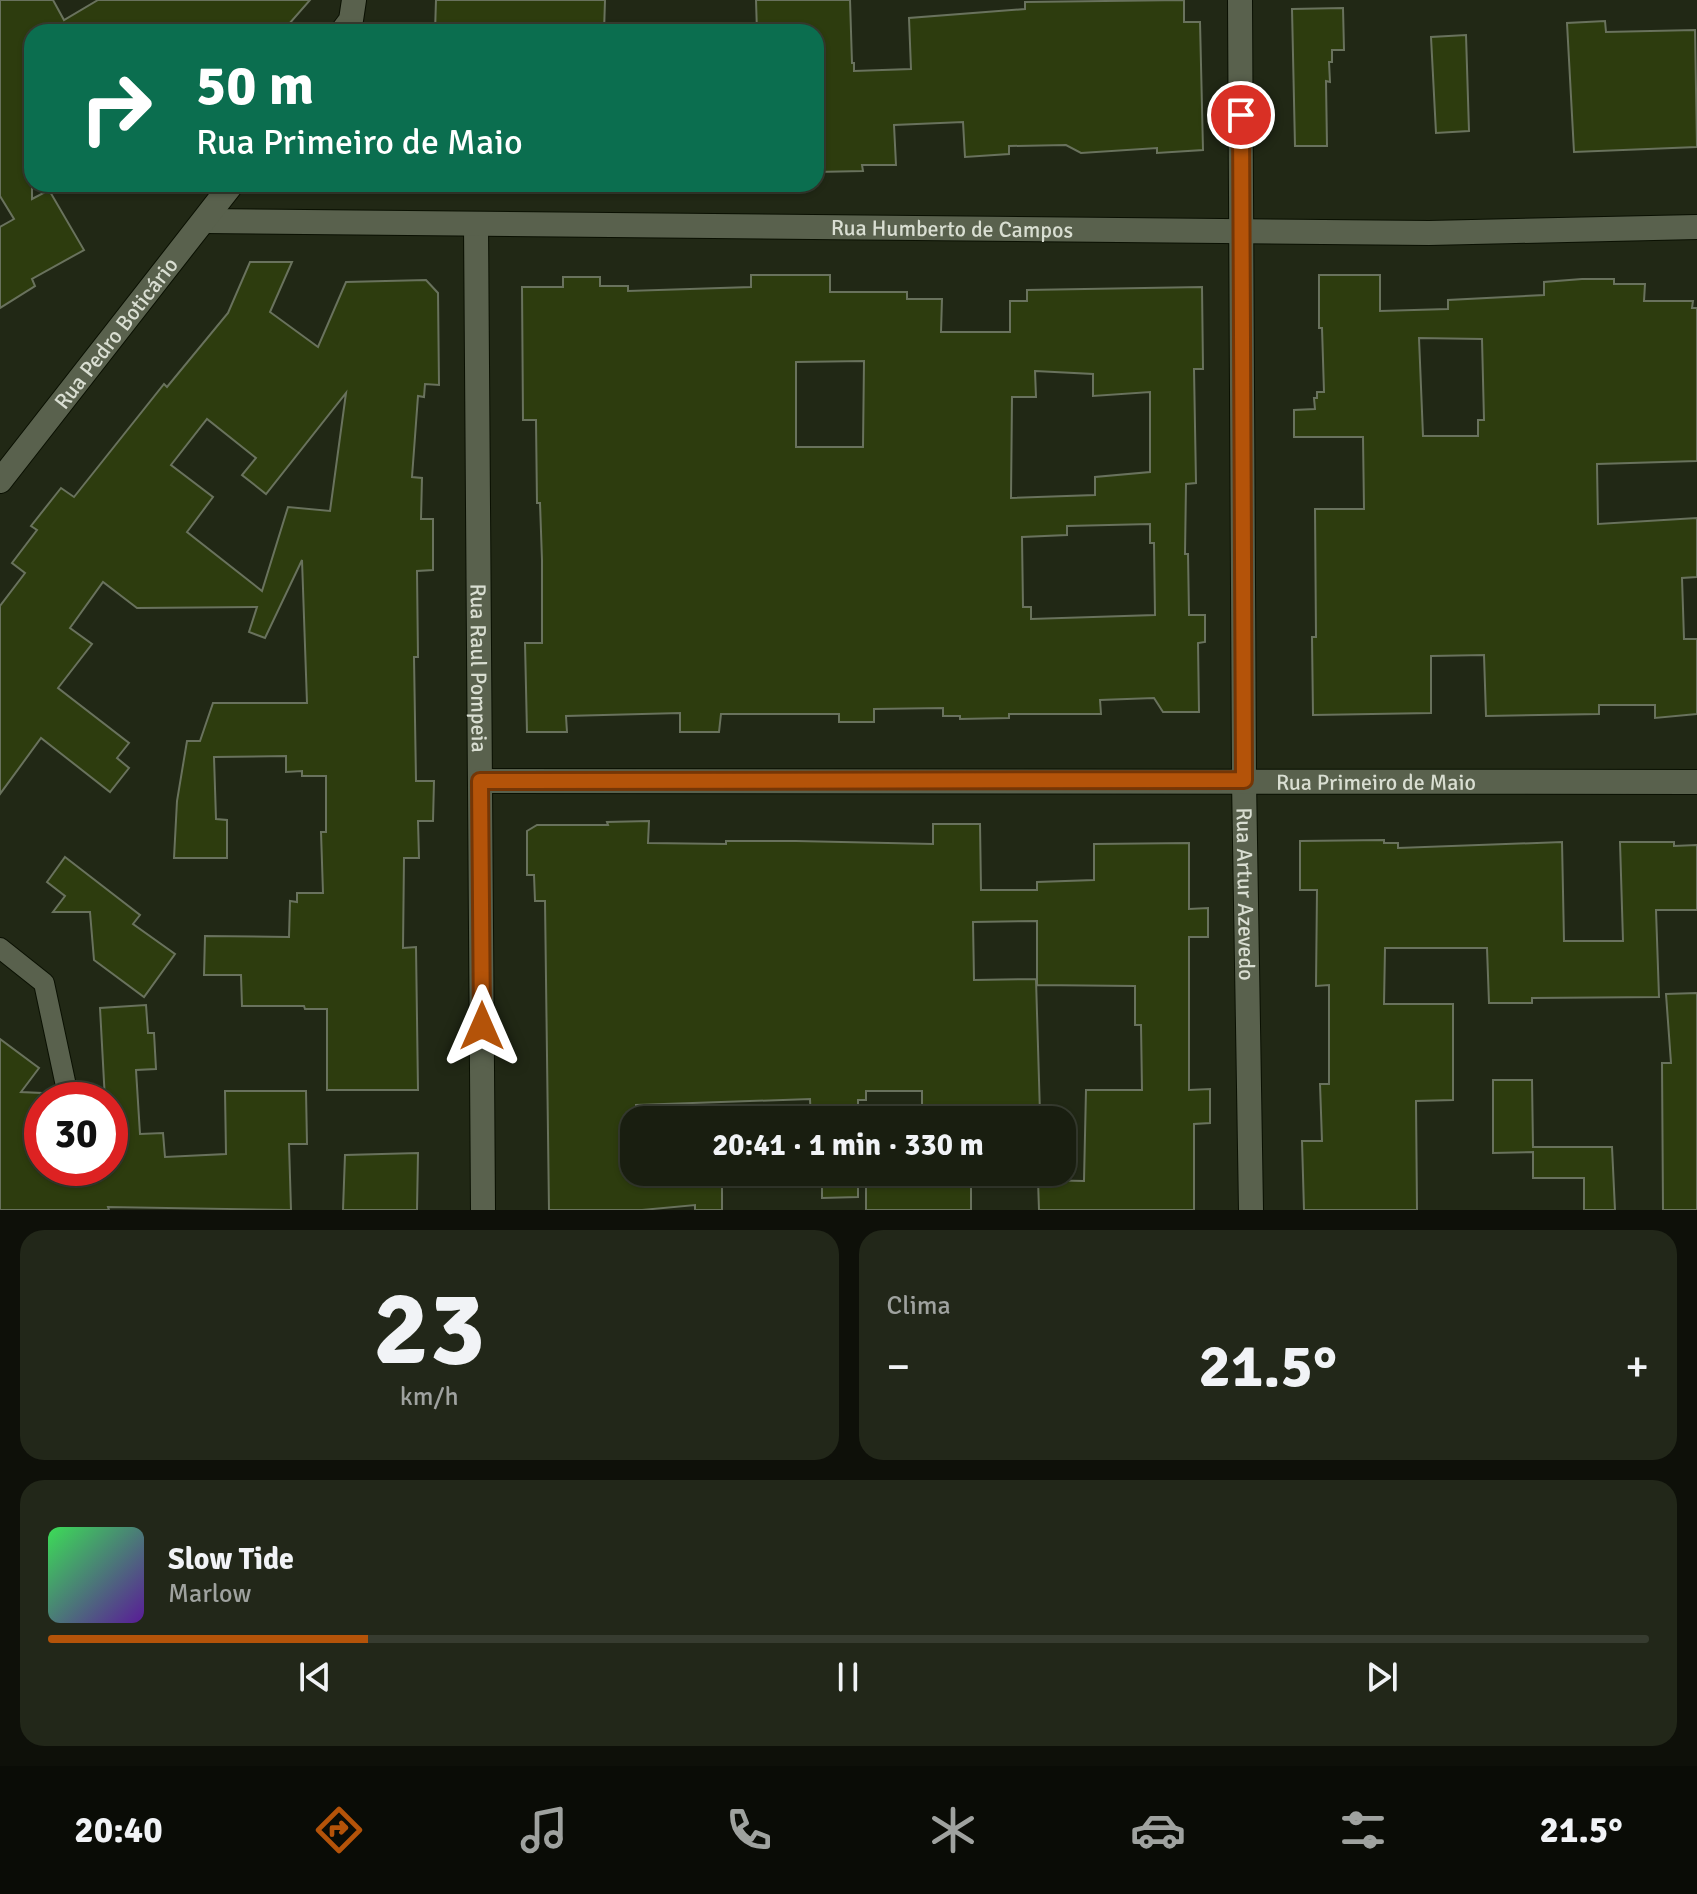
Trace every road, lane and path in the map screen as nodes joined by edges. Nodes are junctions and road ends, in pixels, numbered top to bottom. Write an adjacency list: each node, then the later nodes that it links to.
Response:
1 (354, 0): 3 (street)
2 (1240, 0): 8 (street, Rua Artur Azevedo)
3 (348, 24)
4 (226, 192): 5 (street, Rua Pedro Boticário)
5 (206, 221): 6 (street, Rua Humberto de Campos); 9 (street, Rua Pedro Boticário)
6 (476, 224): 8 (street, Rua Humberto de Campos); 11 (street, Rua Raul Pompeia)
7 (1697, 227): 8 (street, Rua Humberto de Campos)
8 (1243, 230): 10 (street, Rua Artur Azevedo)
9 (0, 481)
10 (1244, 780): 11 (street, Rua Primeiro de Maio); 12 (street, Rua Primeiro de Maio); 16 (street, Rua Artur Azevedo)
11 (480, 781): 15 (street, Rua Raul Pompeia)
12 (1697, 782)
13 (0, 948): 14 (lane)
14 (65, 1082)
15 (483, 1210)
16 (1251, 1210)

